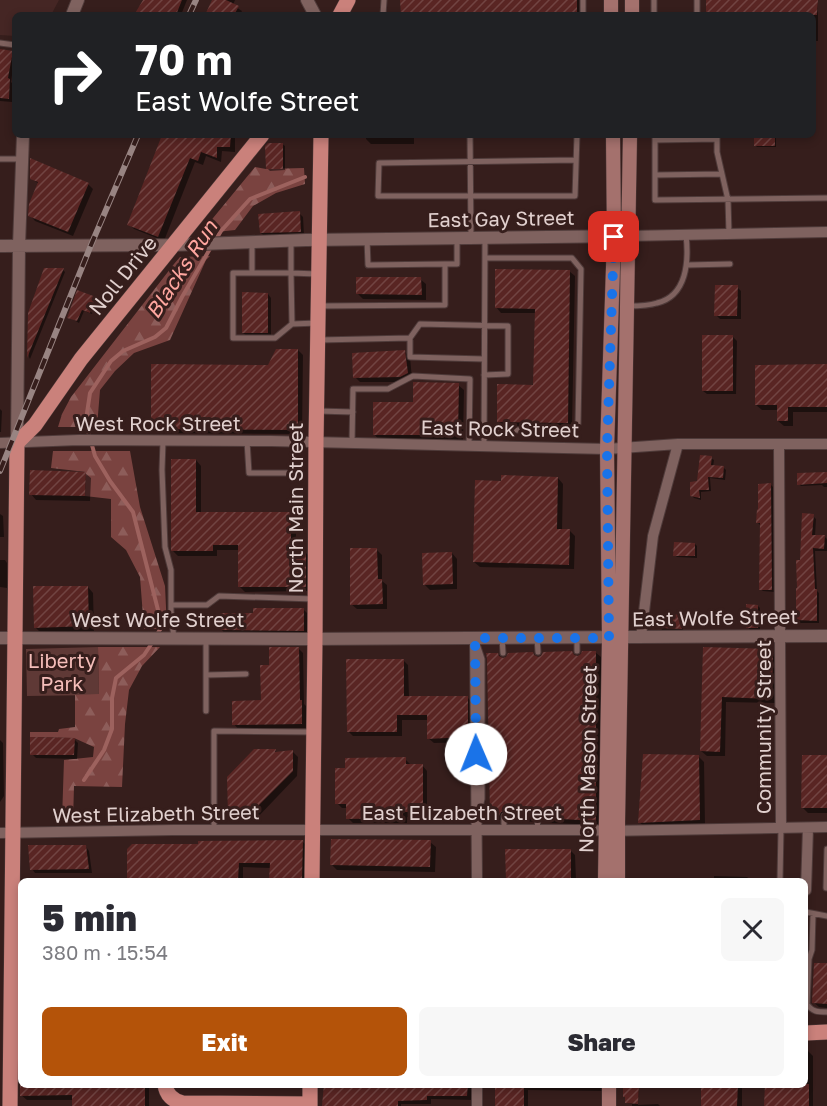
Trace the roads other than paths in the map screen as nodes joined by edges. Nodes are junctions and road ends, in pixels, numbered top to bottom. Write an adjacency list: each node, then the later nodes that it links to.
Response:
1 (23, 138): 11 (street)
2 (260, 138): 30 (main road, Noll Drive)
3 (321, 138): 28 (main road, North Main Street)
4 (470, 138): 13 (lane)
5 (577, 138): 12 (lane)
6 (613, 138): 23 (main road, North Mason Street)
7 (630, 138): 23 (main road, North Mason Street)
8 (655, 138): 15 (lane)
9 (717, 138): 14 (lane)
10 (0, 159): 11 (lane)
11 (22, 159): 32 (street)
12 (576, 160): 13 (lane); 16 (lane)
13 (470, 161): 16 (lane); 16 (lane)
14 (722, 174): 15 (lane); 18 (lane)
15 (655, 175): 18 (lane)
16 (471, 195): 25 (lane)
17 (827, 198): 18 (lane)
18 (728, 200): 20 (lane)
19 (827, 232): 20 (street, East Gay Street)
20 (729, 234): 21 (street, East Gay Street)
21 (686, 235): 23 (street, East Gay Street); 36 (lane)
22 (485, 237): 23 (street, East Gay Street); 25 (street, East Gay Street); 33 (lane)
23 (620, 237): 41 (main road, North Mason Street); 64 (main road, North Mason Street)
24 (457, 238): 25 (street, East Gay Street); 26 (street, East Gay Street); 34 (lane)
25 (471, 238)
26 (367, 239): 28 (street, East Gay Street); 34 (lane)
27 (291, 240): 28 (street, East Gay Street); 29 (street, East Gay Street); 38 (lane)
28 (319, 240): 39 (main road, North Main Street)
29 (252, 241): 30 (street, East Gay Street); 37 (lane)
30 (173, 245): 32 (street, East Gay Street); 57 (main road, Noll Drive)
31 (0, 246): 32 (street, East Gay Street)
32 (19, 246): 57 (street)
33 (485, 258): 44 (lane); 51 (lane)
34 (446, 264): 40 (lane)
35 (730, 264): 36 (lane)
36 (687, 265): 41 (lane)
37 (252, 273): 38 (lane); 43 (lane)
38 (291, 273): 39 (lane); 43 (lane)
39 (318, 274): 40 (main road, North Main Street)
40 (318, 306): 42 (main road, North Main Street)
41 (627, 306): 63 (main road, North Mason Street)
42 (318, 322): 43 (lane); 46 (main road, North Main Street)
43 (292, 324)
44 (484, 325): 45 (lane); 47 (lane); 48 (lane)
45 (410, 338): 46 (lane); 47 (lane)
46 (317, 340): 49 (main road, North Main Street)
47 (484, 358): 48 (lane)
48 (484, 375): 51 (lane)
49 (316, 411): 50 (lane); 54 (main road, North Main Street)
50 (352, 412): 55 (lane); 61 (lane)
51 (484, 430): 62 (lane)
52 (163, 441): 53 (street, West Rock Street); 57 (street, West Rock Street); 67 (lane)
53 (247, 441): 54 (street, West Rock Street); 65 (lane)
54 (316, 441): 55 (street, East Rock Street); 66 (main road, North Main Street)
55 (352, 442): 61 (street, East Rock Street)
56 (0, 443): 57 (street, West Rock Street)
57 (17, 443): 71 (main road)
58 (678, 444): 59 (street, East Rock Street); 63 (street, East Rock Street); 70 (street)
59 (779, 444): 60 (street, East Rock Street); 68 (street, Community Street)
60 (827, 444)
61 (469, 446): 62 (street, East Rock Street)
62 (484, 446): 64 (street, East Rock Street)
63 (625, 448): 64 (street, East Rock Street); 76 (main road, North Mason Street)
64 (607, 449): 76 (main road, North Mason Street)
65 (296, 473)
66 (315, 599): 67 (lane); 79 (main road, North Main Street)
67 (171, 605): 77 (lane)
68 (780, 636): 69 (street, East Wolfe Street); 70 (street, East Wolfe Street); 90 (street, Community Street)
69 (827, 636)
70 (640, 637): 76 (street, East Wolfe Street)
71 (7, 638): 77 (street, West Wolfe Street); 98 (main road)
72 (475, 638): 73 (street, East Wolfe Street); 79 (street, East Wolfe Street); 95 (street)
73 (502, 638): 74 (street, East Wolfe Street); 82 (lane)
74 (537, 638): 75 (street, East Wolfe Street); 81 (lane)
75 (577, 638): 76 (street, East Wolfe Street); 80 (lane)
76 (615, 638): 97 (main road, North Mason Street)
77 (174, 639): 78 (street, West Wolfe Street)
78 (206, 639): 79 (street, West Wolfe Street); 84 (lane)
79 (315, 639): 86 (main road, North Main Street)
80 (577, 651)
81 (538, 652)
82 (503, 653)
83 (246, 674): 84 (lane)
84 (206, 675): 85 (lane)
85 (206, 711)
86 (315, 732): 92 (lane); 93 (main road, North Main Street)
87 (504, 816): 96 (lane)
88 (538, 818): 94 (lane)
89 (827, 827): 91 (street, East Elizabeth Street)
90 (781, 828): 91 (street, East Elizabeth Street); 97 (street, East Elizabeth Street); 104 (lane)
91 (808, 828): 105 (street)
92 (214, 830): 93 (street, West Elizabeth Street); 98 (street, West Elizabeth Street)
93 (314, 830): 95 (street, East Elizabeth Street); 100 (main road, North Main Street)
94 (537, 830): 96 (street, East Elizabeth Street); 97 (street, East Elizabeth Street)
95 (477, 831): 96 (street, East Elizabeth Street); 101 (street)
96 (504, 831)
97 (612, 831): 102 (main road, North Mason Street); 103 (main road, North Mason Street)
98 (7, 833): 110 (main road)
99 (827, 849): 106 (lane)
100 (312, 878)
101 (477, 878)
102 (605, 878)
103 (618, 878)
104 (780, 878)
105 (806, 878)
106 (826, 888)
107 (808, 913): 108 (lane)
108 (813, 914): 109 (lane); 111 (lane)
109 (827, 916)
110 (17, 936): 116 (main road)
111 (808, 959)
112 (808, 1006): 113 (lane)
113 (827, 1012)
114 (827, 1032): 115 (main road)
115 (808, 1033)
116 (11, 1035): 123 (main road)
117 (165, 1088): 121 (main road)
118 (310, 1088): 122 (main road)
119 (477, 1088): 124 (street)
120 (609, 1088): 125 (main road)
121 (235, 1105): 122 (main road)
122 (310, 1105)
123 (10, 1106)
124 (477, 1106)
125 (609, 1106)

